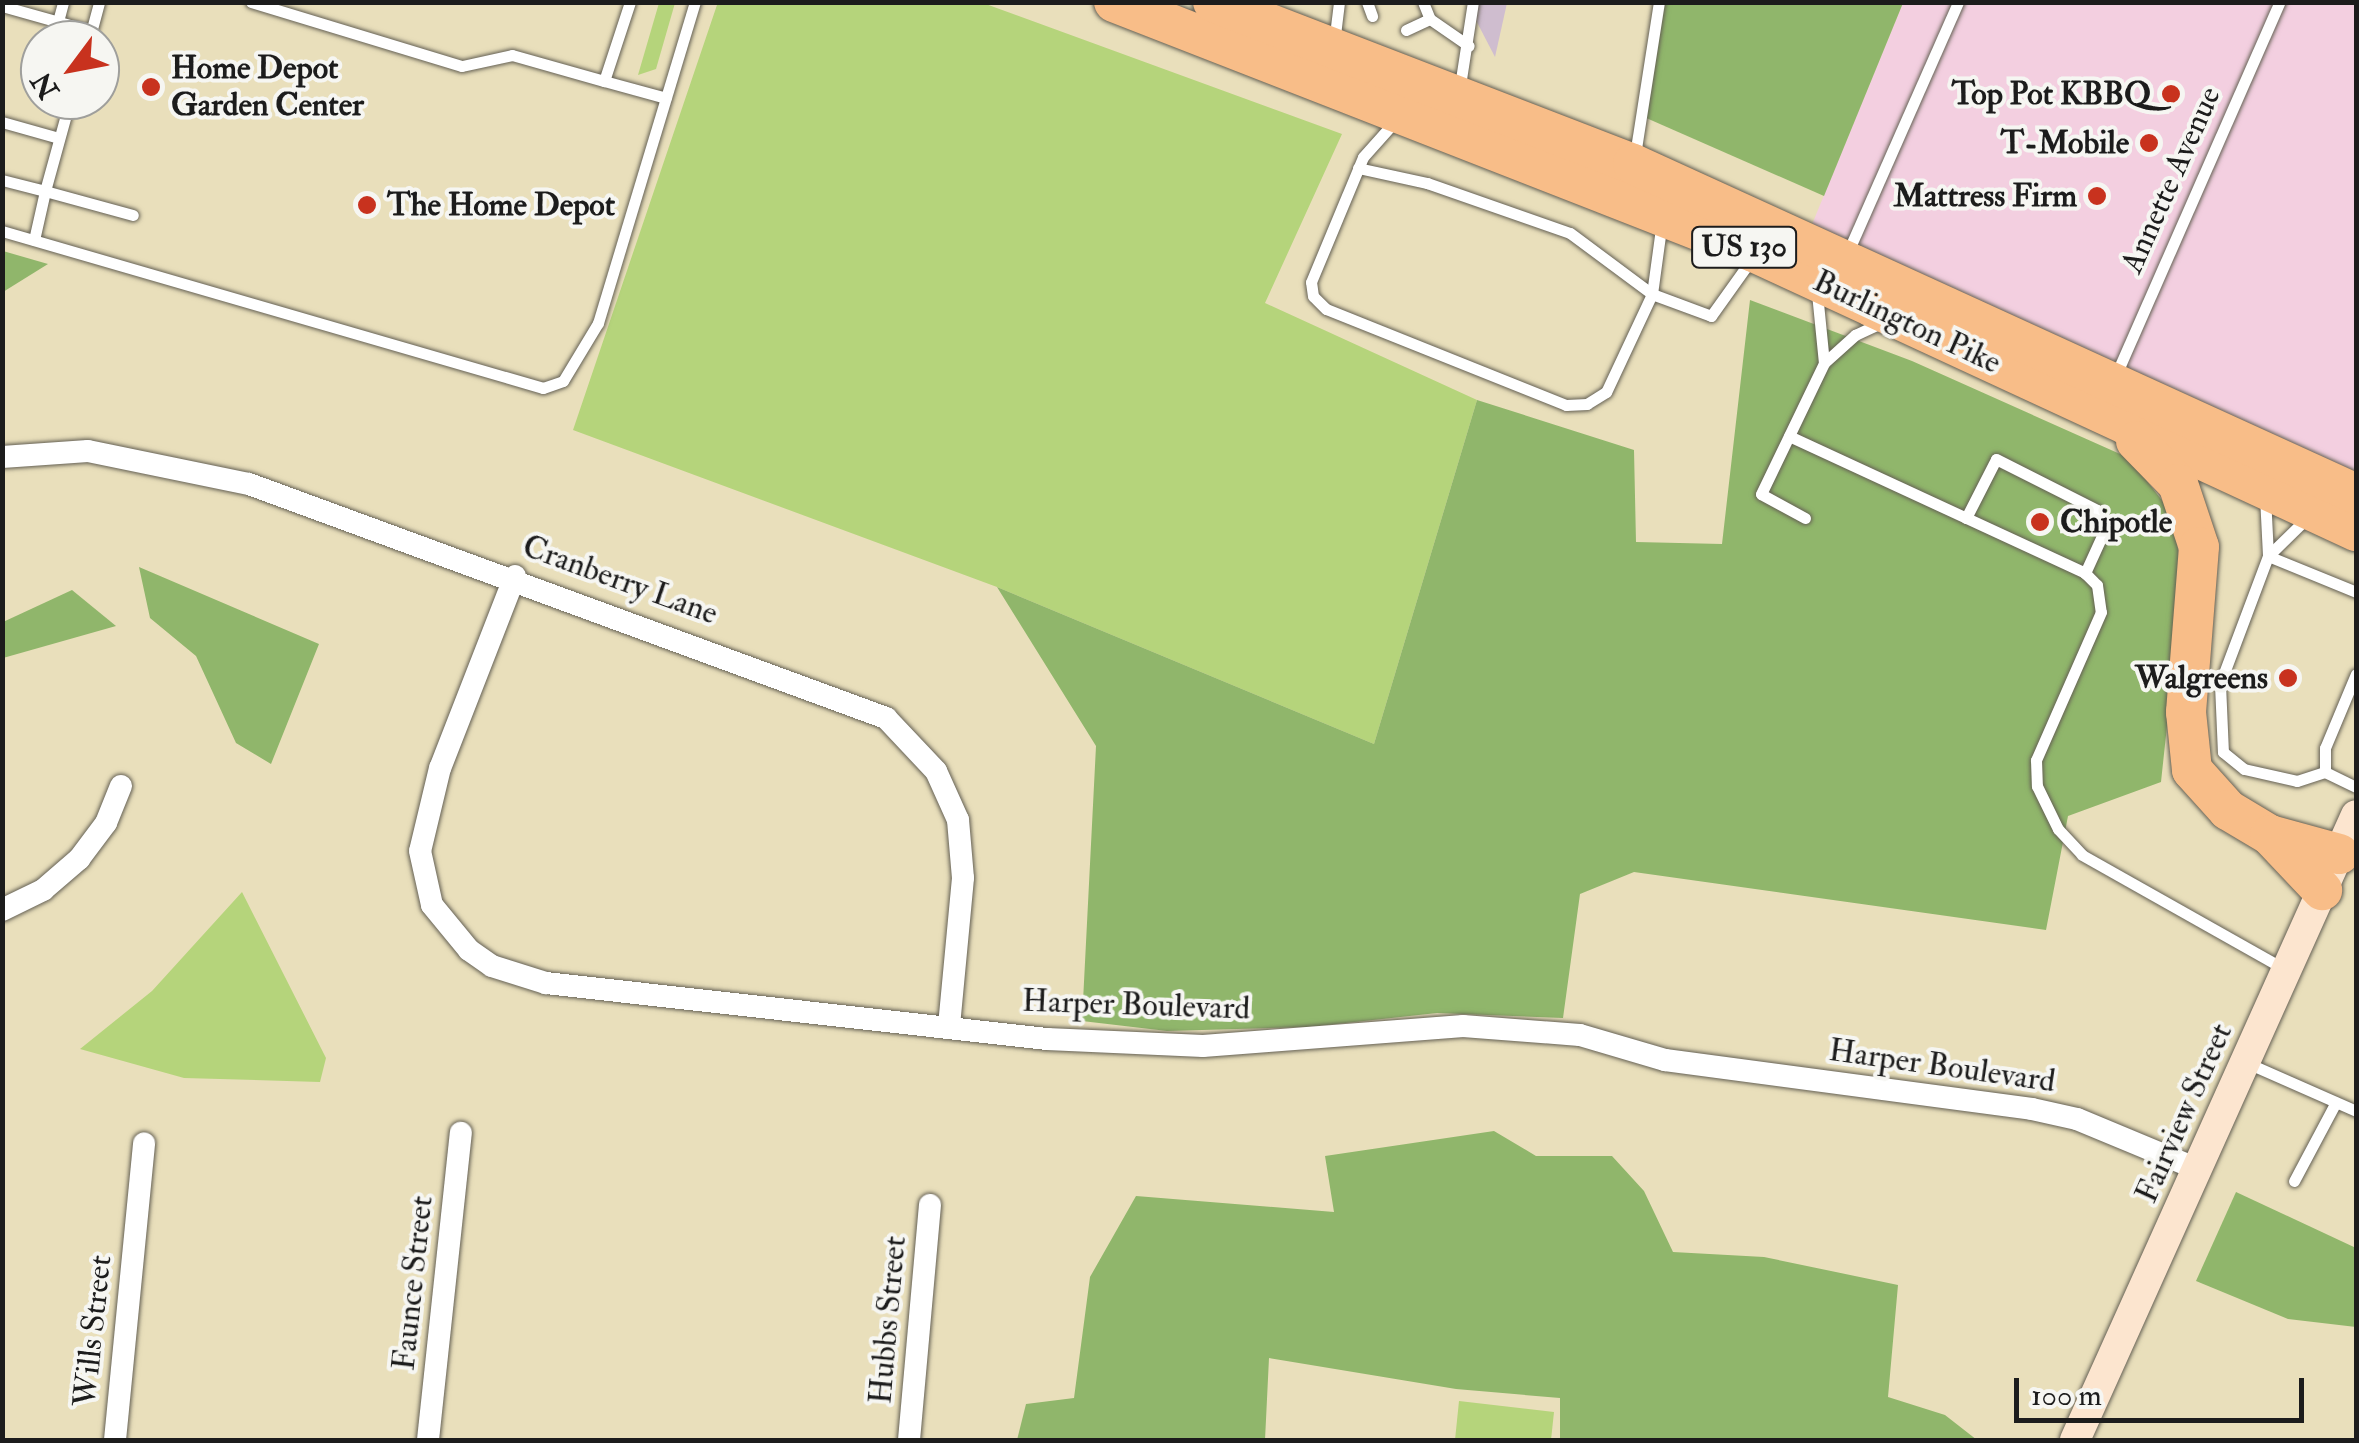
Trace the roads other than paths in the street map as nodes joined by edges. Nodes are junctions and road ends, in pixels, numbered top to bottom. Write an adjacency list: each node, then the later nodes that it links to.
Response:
1 (251, 2): 20 (lane)
2 (630, 2): 20 (lane)
3 (696, 2): 22 (lane)
4 (1114, 2): 23 (highway, Burlington Pike / US 130)
5 (1214, 2): 19 (highway, Burlington Pike / US 130)
6 (1339, 2): 19 (lane)
7 (1368, 2): 14 (lane)
8 (1473, 2): 18 (lane)
9 (1659, 2): 27 (lane)
10 (1958, 2): 36 (lane)
11 (2280, 2): 40 (lane, Annette Avenue)
12 (2, 6): 16 (lane)
13 (1419, 7): 15 (lane)
14 (1372, 16)
15 (1430, 19): 17 (lane); 18 (lane)
16 (54, 20)
17 (1406, 30)
18 (1470, 46): 21 (lane)
19 (1334, 47): 21 (highway, Burlington Pike / US 130)
20 (604, 81): 22 (lane)
21 (1458, 96): 27 (highway, Burlington Pike / US 130)
22 (666, 98): 34 (lane)
23 (1404, 112): 28 (lane); 31 (highway, Burlington Pike / US 130)
24 (64, 120): 26 (lane)
25 (2, 122): 26 (lane)
26 (59, 138): 30 (lane)
27 (1633, 164): 36 (highway, Burlington Pike / US 130)
28 (1358, 168): 37 (lane); 37 (lane)
29 (2, 180): 30 (lane)
30 (46, 191): 32 (lane); 34 (lane)
31 (1664, 214): 35 (highway, Burlington Pike / US 130); 37 (lane)
32 (133, 215)
33 (2, 231): 34 (lane)
34 (34, 240)
35 (1754, 252): 36 (highway, Burlington Pike / US 130); 37 (lane)
36 (1830, 269): 38 (highway, Burlington Pike / US 130); 39 (lane); 40 (highway, Burlington Pike / US 130)
37 (1652, 294)
38 (1896, 317): 39 (lane); 40 (highway, Burlington Pike / US 130)
39 (1824, 363): 41 (lane)
40 (2105, 396): 43 (highway, Burlington Pike / US 130); 44 (highway, Burlington Pike / US 130); 58 (highway)
41 (1788, 436): 46 (lane); 47 (lane)
42 (2, 457): 51 (street, Cranberry Lane)
43 (2265, 490): 45 (highway, Burlington Pike / US 130); 49 (lane)
44 (2356, 494)
45 (2313, 512): 48 (highway, Burlington Pike / US 130); 49 (lane)
46 (1805, 518)
47 (1966, 518): 50 (lane); 50 (lane)
48 (2356, 531)
49 (2268, 556): 52 (lane); 54 (lane)
50 (2084, 572): 60 (lane)
51 (515, 576): 61 (street, Cranberry Lane); 61 (street, Harper Boulevard)
52 (2356, 592)
53 (2356, 674): 54 (lane)
54 (2326, 772): 56 (lane)
55 (121, 786): 59 (street)
56 (2356, 787)
57 (2356, 815): 58 (street, Fairview Street)
58 (2331, 872): 60 (street, Fairview Street)
59 (2, 910)
60 (2286, 970): 62 (street, Fairview Street)
61 (949, 1026): 67 (street, Harper Boulevard)
62 (2245, 1062): 63 (lane); 67 (street, Fairview Street)
63 (2336, 1102): 64 (lane); 68 (lane)
64 (2356, 1112)
65 (462, 1133): 71 (street, Faunce Street)
66 (144, 1142): 70 (street, Wills Street)
67 (2197, 1169): 73 (street, Fairview Street)
68 (2294, 1181)
69 (930, 1204): 72 (street, Hubbs Street)
70 (115, 1440)
71 (428, 1440)
72 (910, 1440)
73 (2075, 1440)

